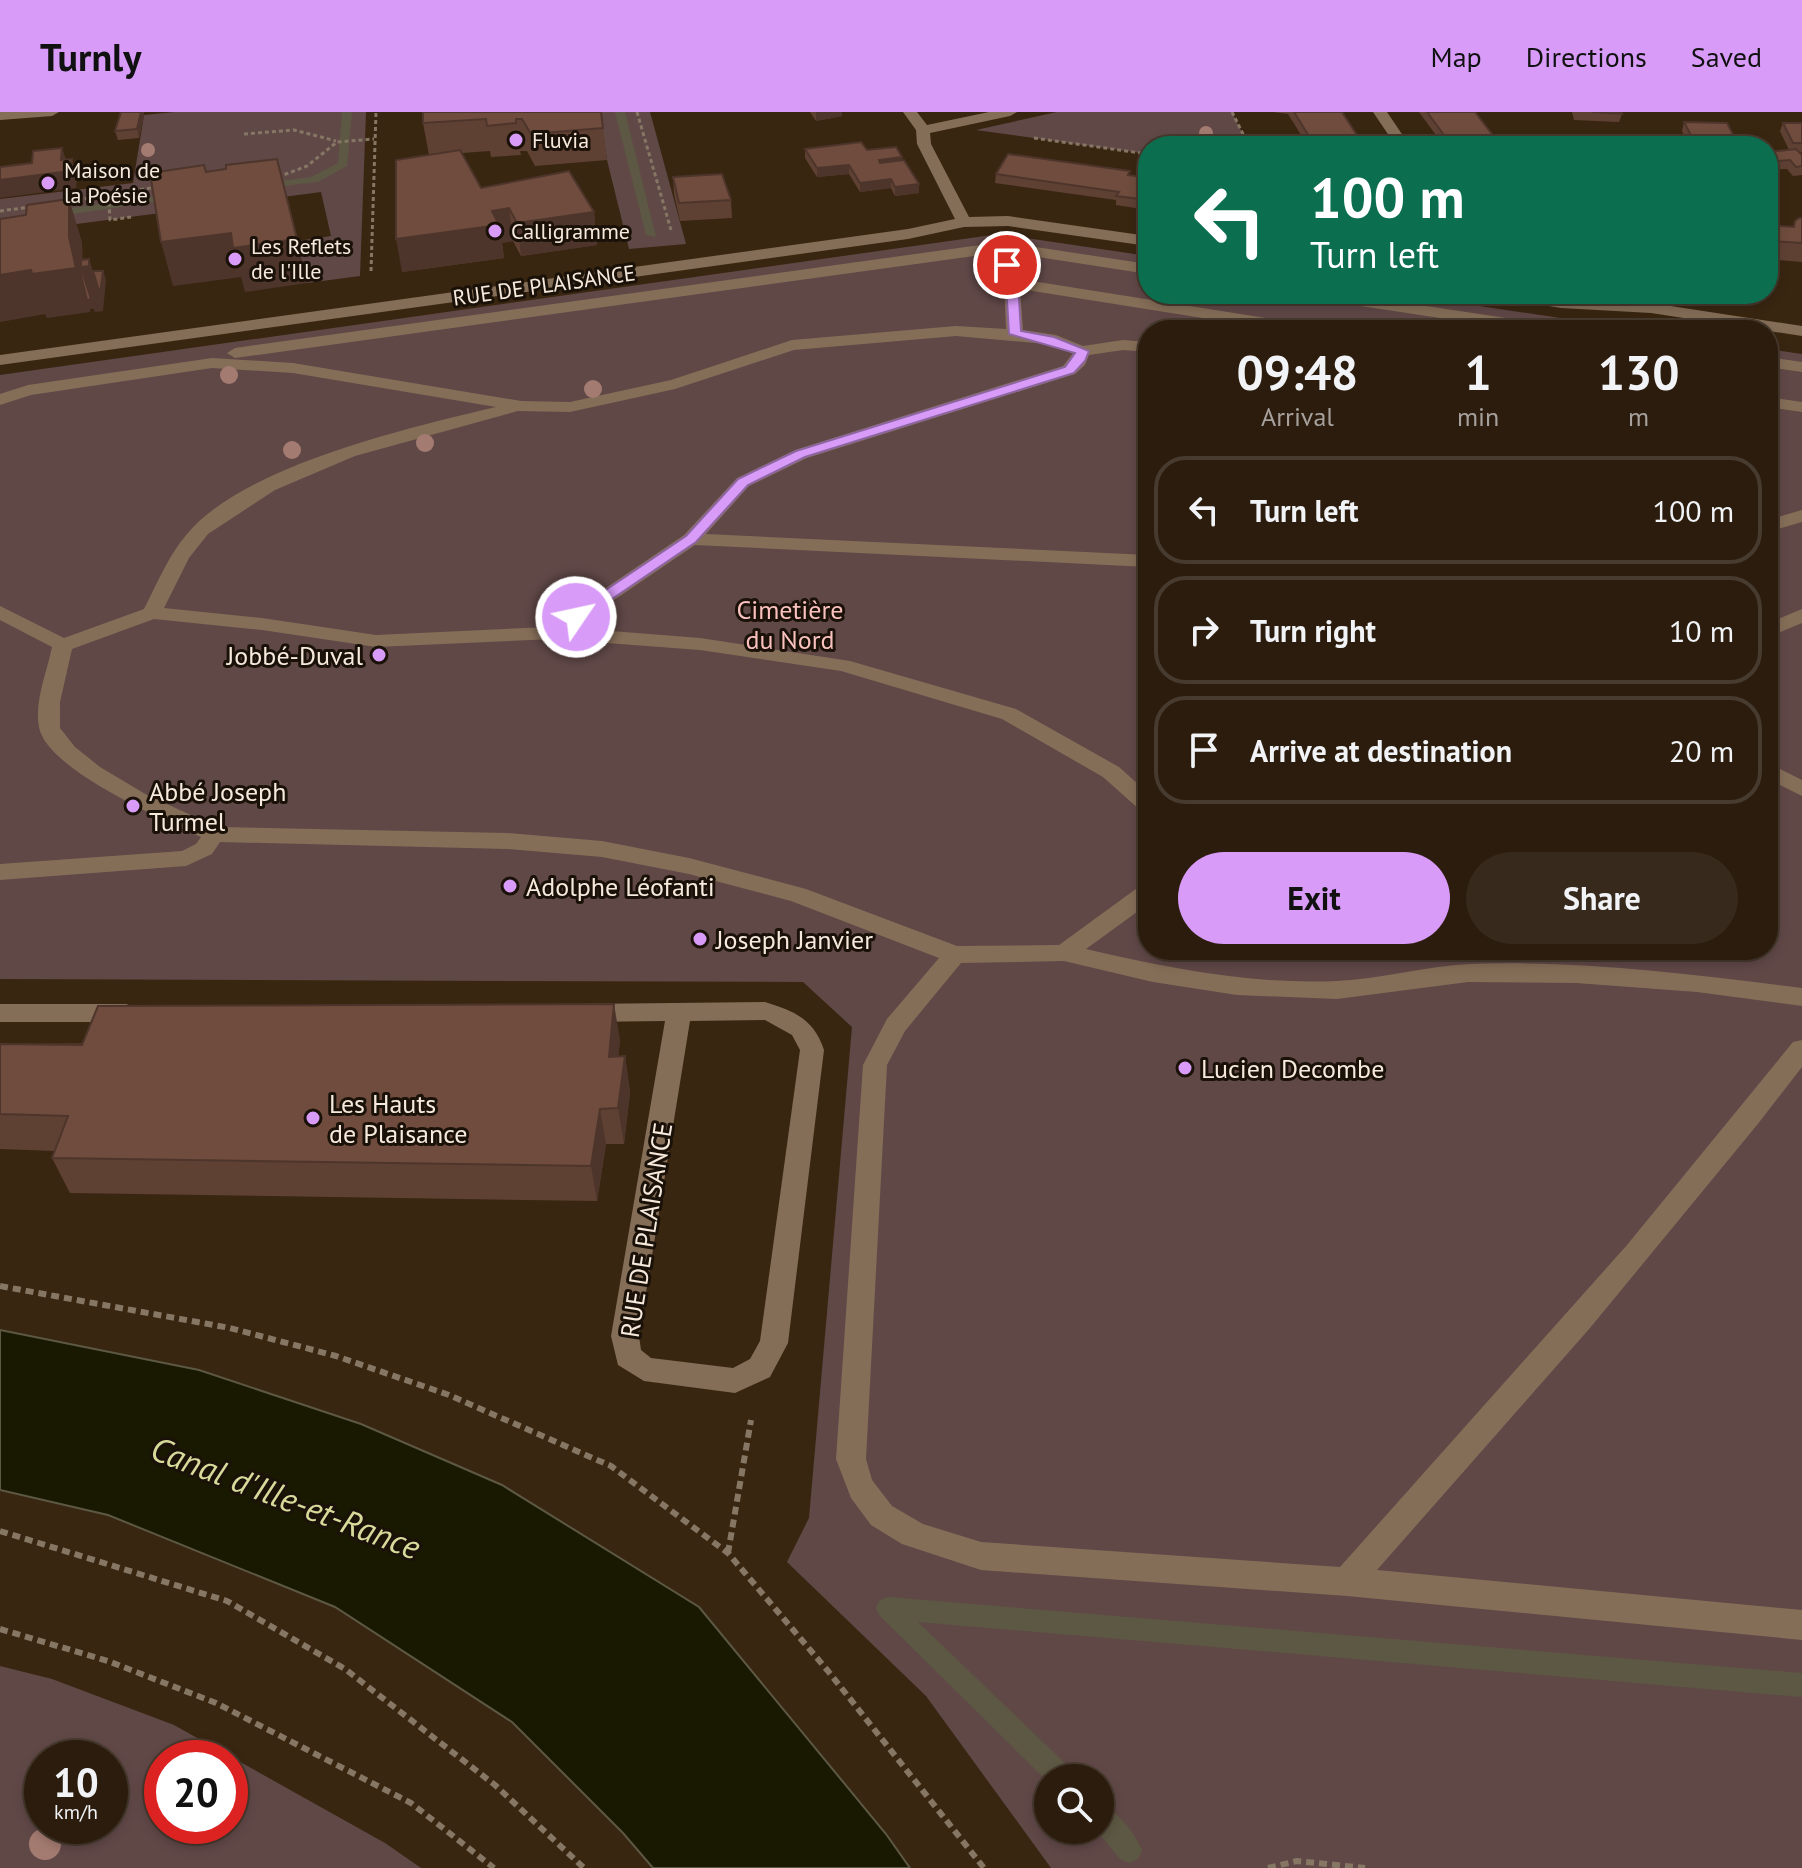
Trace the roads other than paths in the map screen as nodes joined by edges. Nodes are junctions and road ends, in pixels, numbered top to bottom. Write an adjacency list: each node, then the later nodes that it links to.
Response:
1 (52, 112): 5 (street)
2 (910, 112): 6 (street)
3 (1010, 112): 6 (street)
4 (1380, 112): 7 (street)
5 (0, 116)
6 (923, 130): 8 (street)
7 (1396, 136)
8 (964, 222): 9 (street, RUE DE PLAISANCE); 25 (street, RUE DE PLAISANCE)
9 (1138, 240)
10 (1002, 247): 11 (street); 12 (street); 26 (street)
11 (1138, 267)
12 (1012, 283): 13 (street); 22 (street)
13 (1138, 303)
14 (1145, 304): 17 (street)
15 (1380, 304): 18 (street)
16 (1579, 304): 19 (street)
17 (1247, 320)
18 (1487, 320)
19 (1730, 320)
20 (1778, 327): 21 (street)
21 (1802, 331)
22 (1015, 334): 24 (street); 31 (street)
23 (1138, 346): 24 (street)
24 (1082, 351): 35 (street)
25 (0, 360)
26 (212, 363): 29 (street); 31 (street)
27 (1778, 363): 28 (street)
28 (1802, 367)
29 (0, 400)
30 (1778, 403): 32 (street)
31 (521, 406): 38 (street)
32 (1802, 407)
33 (1802, 516): 34 (street)
34 (1778, 523)
35 (691, 539): 36 (street); 41 (street)
36 (1138, 561)
37 (0, 612): 42 (street)
38 (152, 613): 41 (street); 42 (street)
39 (1802, 615): 40 (street)
40 (1778, 626)
41 (553, 633): 45 (street)
42 (63, 645): 46 (street)
43 (1778, 776): 44 (street)
44 (1802, 789)
45 (1138, 796)
46 (214, 834): 47 (street); 50 (street)
47 (0, 872)
48 (1138, 899): 49 (street)
49 (1064, 953): 50 (street); 51 (street)
50 (955, 955): 57 (street)
51 (1802, 997)
52 (0, 1013): 53 (street)
53 (149, 1013)
54 (553, 1013): 55 (street)
55 (678, 1013): 55 (street, RUE DE PLAISANCE)
56 (1802, 1049): 57 (street)
57 (1347, 1582): 58 (street)
58 (1802, 1625)

